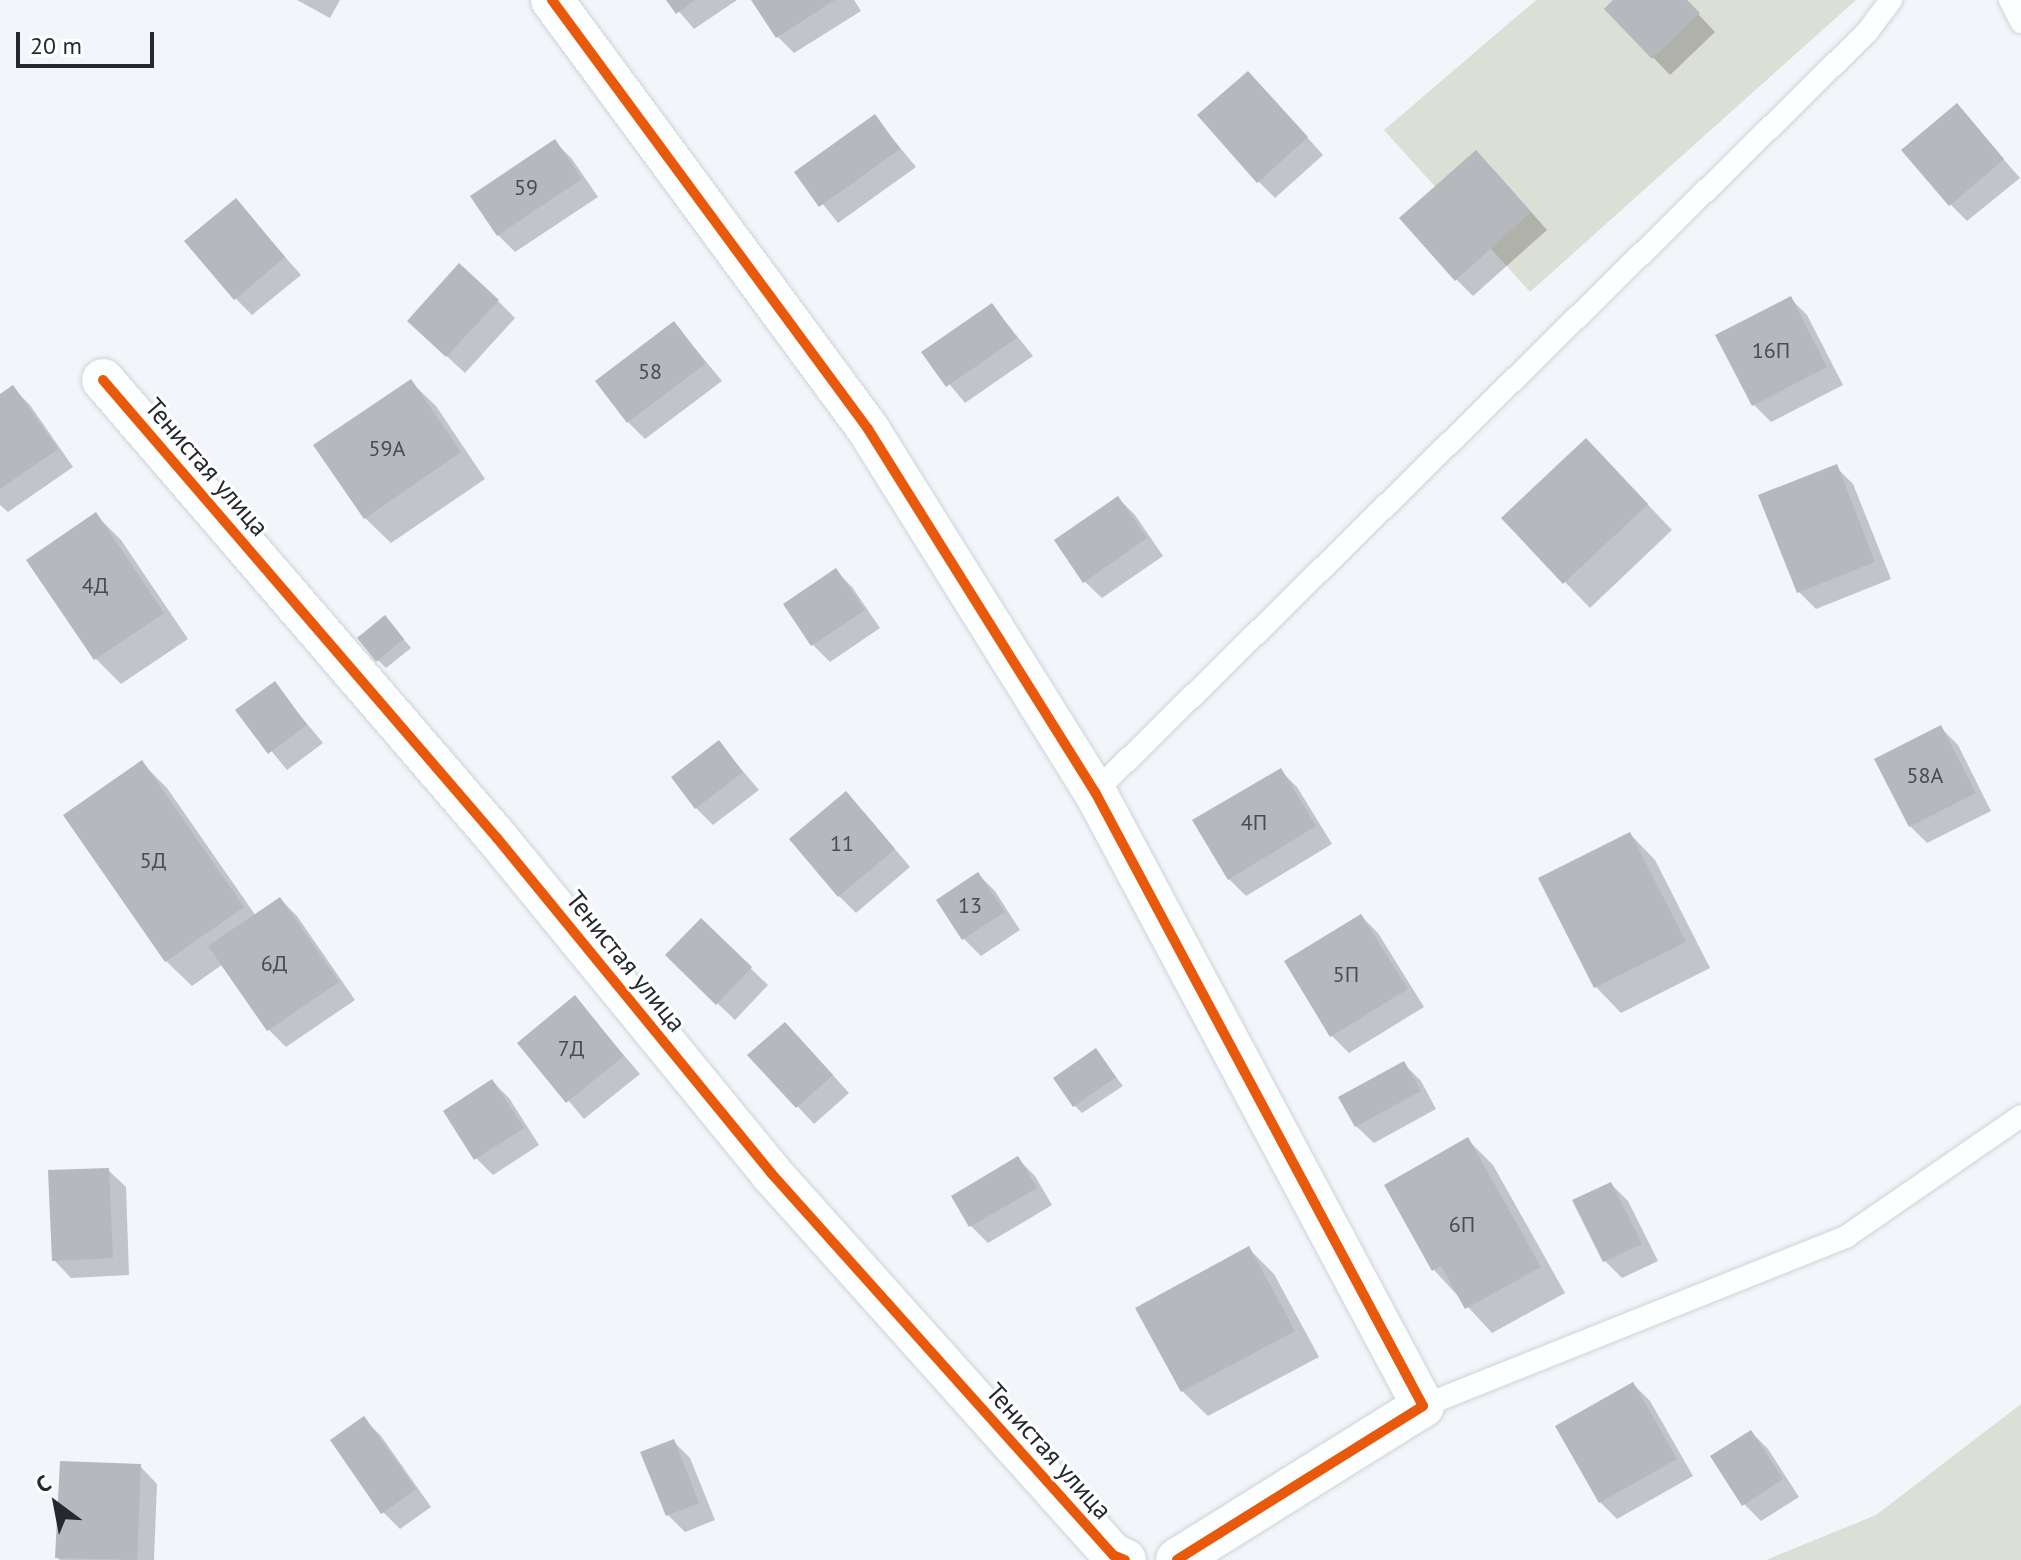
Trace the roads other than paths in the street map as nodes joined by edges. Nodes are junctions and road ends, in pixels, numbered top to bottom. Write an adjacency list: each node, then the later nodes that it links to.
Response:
1 (552, 0): 6 (street)
2 (1891, 0): 6 (lane)
3 (2010, 0): 4 (lane)
4 (2021, 22)
5 (103, 380): 9 (street, Тенистая улица)
6 (1095, 792): 8 (street)
7 (2021, 1116): 8 (lane)
8 (1423, 1406): 10 (street)
9 (1125, 1560)
10 (1177, 1560)

